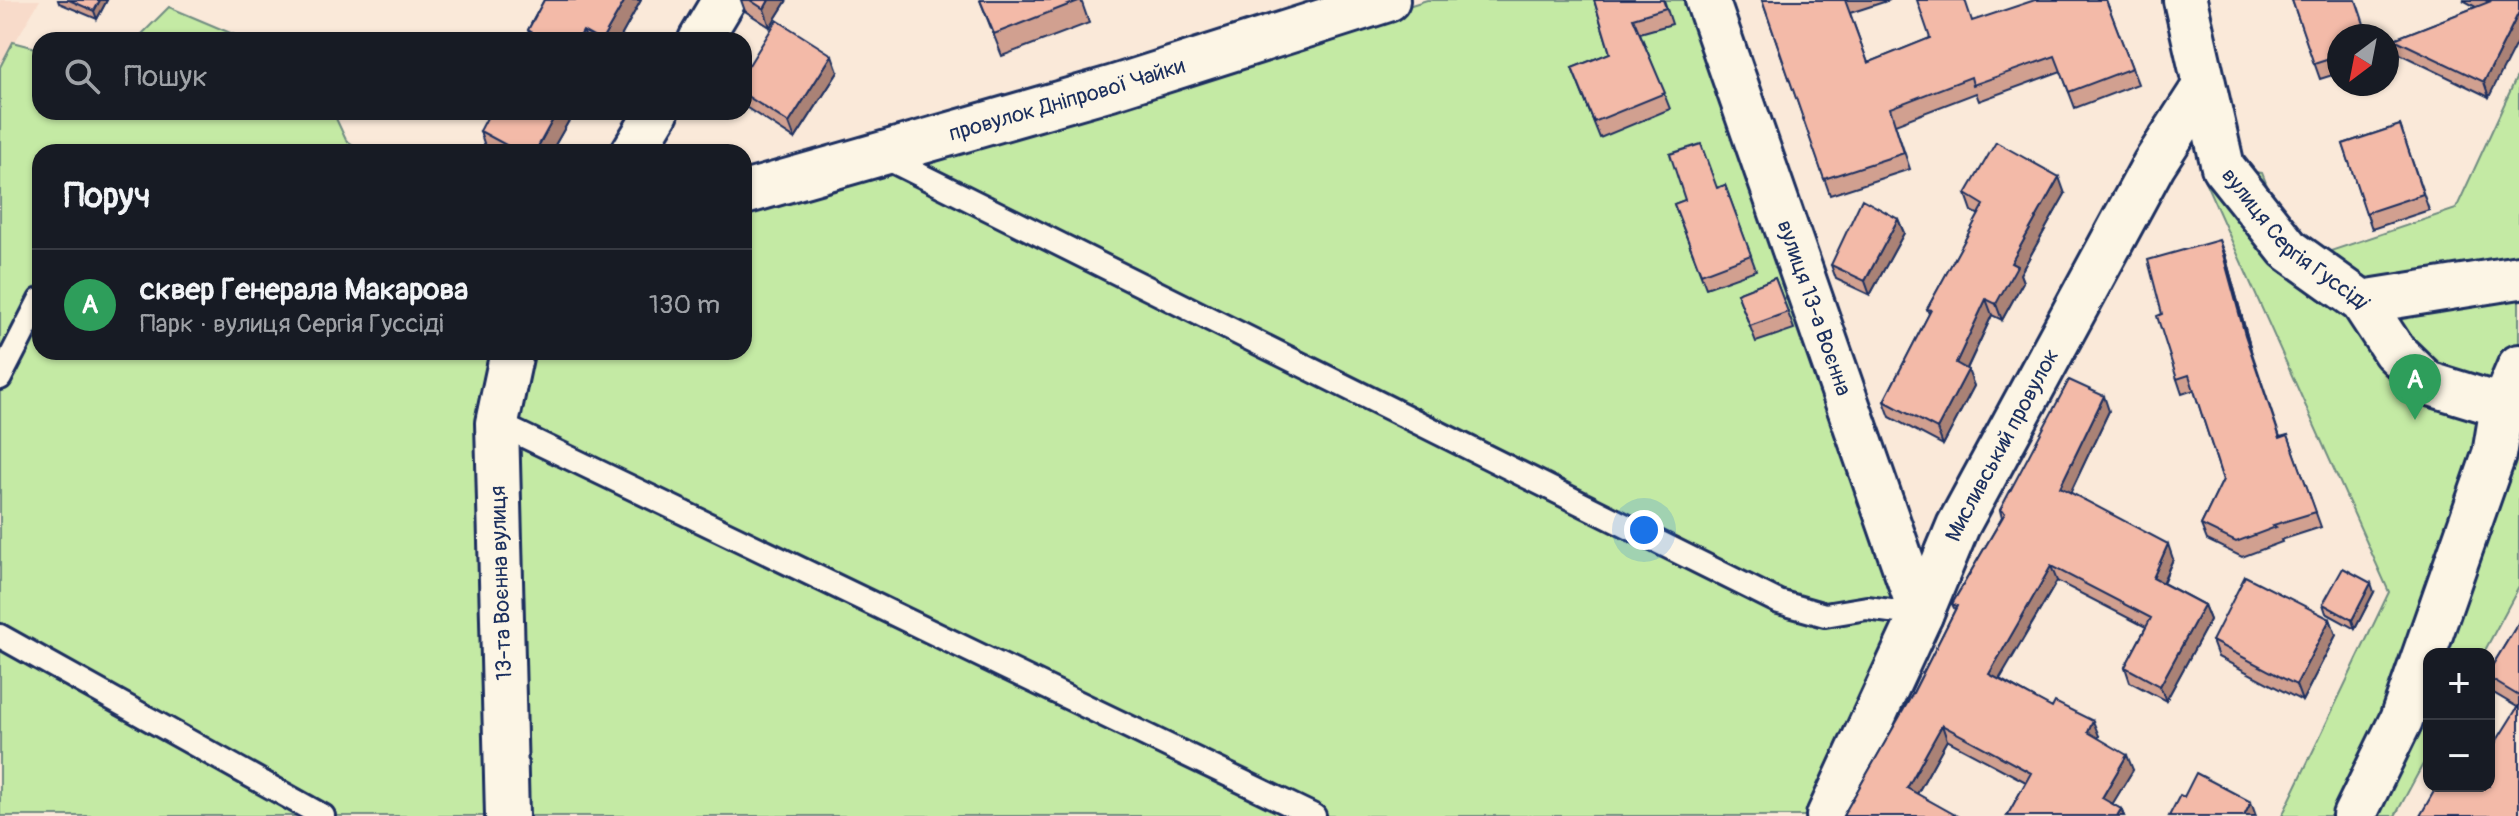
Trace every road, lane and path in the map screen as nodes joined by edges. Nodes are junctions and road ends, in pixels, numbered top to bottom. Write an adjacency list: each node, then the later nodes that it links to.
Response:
1 (724, 0): 5 (street)
2 (1388, 0): 9 (street, провулок Дніпрової Чайки)
3 (1707, 0): 19 (street, вулиця 13-а Воєнна)
4 (2185, 0): 6 (street, вулиця Сергія Гуссіді)
5 (705, 32)
6 (2203, 88): 12 (street, вулиця Сергія Гуссіді); 19 (street, Мисливський провулок)
7 (652, 120): 8 (street)
8 (638, 144)
9 (881, 155): 10 (street, провулок Дніпрової Чайки); 19 (lane)
10 (752, 191)
11 (2519, 277): 12 (street)
12 (2362, 302): 17 (street, вулиця Сергія Гуссіді)
13 (32, 316): 16 (lane)
14 (510, 360): 18 (street, 13-та Воєнна вулиця)
15 (2519, 366): 17 (street)
16 (0, 378)
17 (2502, 406): 25 (street)
18 (497, 423): 22 (street, 13-та Воєнна вулиця); 23 (lane)
19 (1921, 615): 24 (street, Мисливський провулок)
20 (0, 636): 21 (lane)
21 (323, 816)
22 (507, 816)
23 (1314, 816)
24 (1828, 816)
25 (2354, 816)

